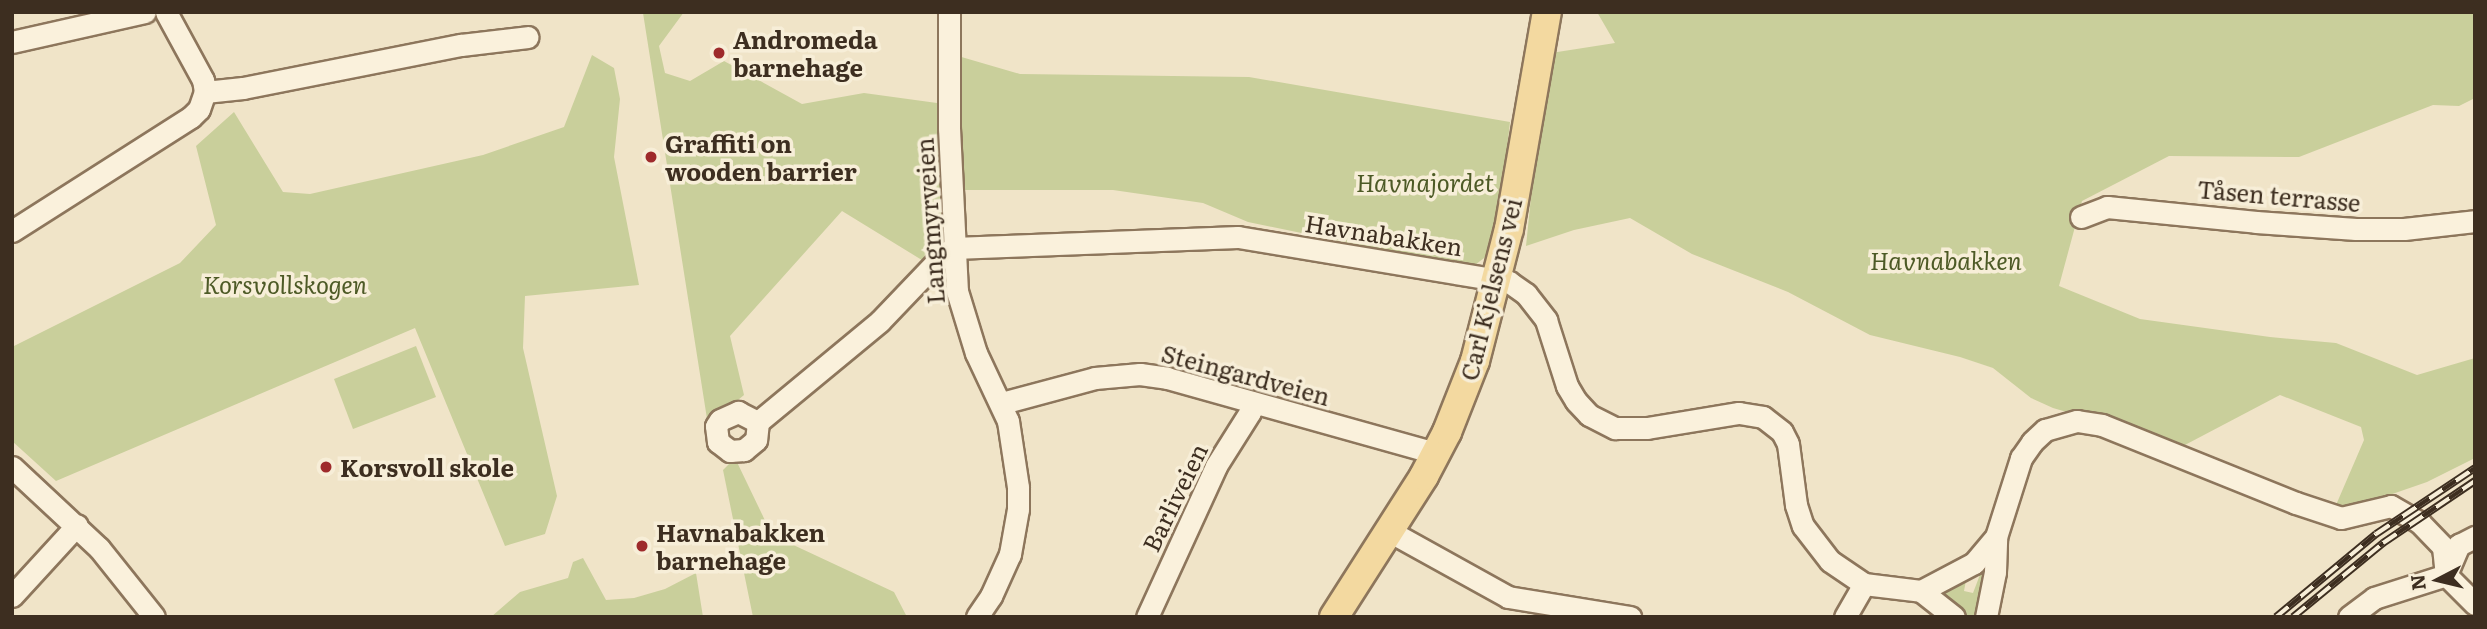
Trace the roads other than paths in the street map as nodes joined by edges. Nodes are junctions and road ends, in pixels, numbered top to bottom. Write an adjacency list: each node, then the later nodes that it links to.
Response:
1 (145, 12): 6 (street)
2 (166, 12): 7 (street)
3 (948, 12): 11 (street, Langmyrveien)
4 (1547, 12): 12 (main road, Carl Kjelsens vei)
5 (528, 37): 7 (street)
6 (12, 42)
7 (205, 92): 10 (street)
8 (2081, 217): 9 (street, Tåsen terrasse)
9 (2475, 221)
10 (12, 231)
11 (954, 248): 12 (street, Havnabakken); 14 (street, Langmyrveien); 15 (street)
12 (1498, 279): 16 (main road, Carl Kjelsens vei); 23 (street, Havnabakken)
13 (1253, 402): 14 (street, Steingardveien); 16 (street, Steingardveien); 29 (street, Barliveien)
14 (1002, 403): 28 (street, Langmyrveien)
15 (758, 422)
16 (1436, 453): 19 (main road, Carl Kjelsens vei)
17 (12, 467): 18 (street)
18 (77, 525): 25 (street); 27 (street)
19 (1389, 531): 30 (main road, Carl Kjelsens vei); 31 (street)
20 (1996, 537): 22 (street); 24 (street); 34 (street)
21 (2475, 537): 22 (street)
22 (2446, 575): 26 (street); 35 (street)
23 (1864, 584): 24 (street, Havnabakken); 32 (street)
24 (1921, 591): 33 (street)
25 (12, 596)
26 (2475, 604)
27 (154, 617)
28 (977, 617)
29 (1147, 617)
30 (1334, 617)
31 (1630, 617)
32 (1845, 617)
33 (1955, 617)
34 (1986, 617)
35 (2349, 617)

